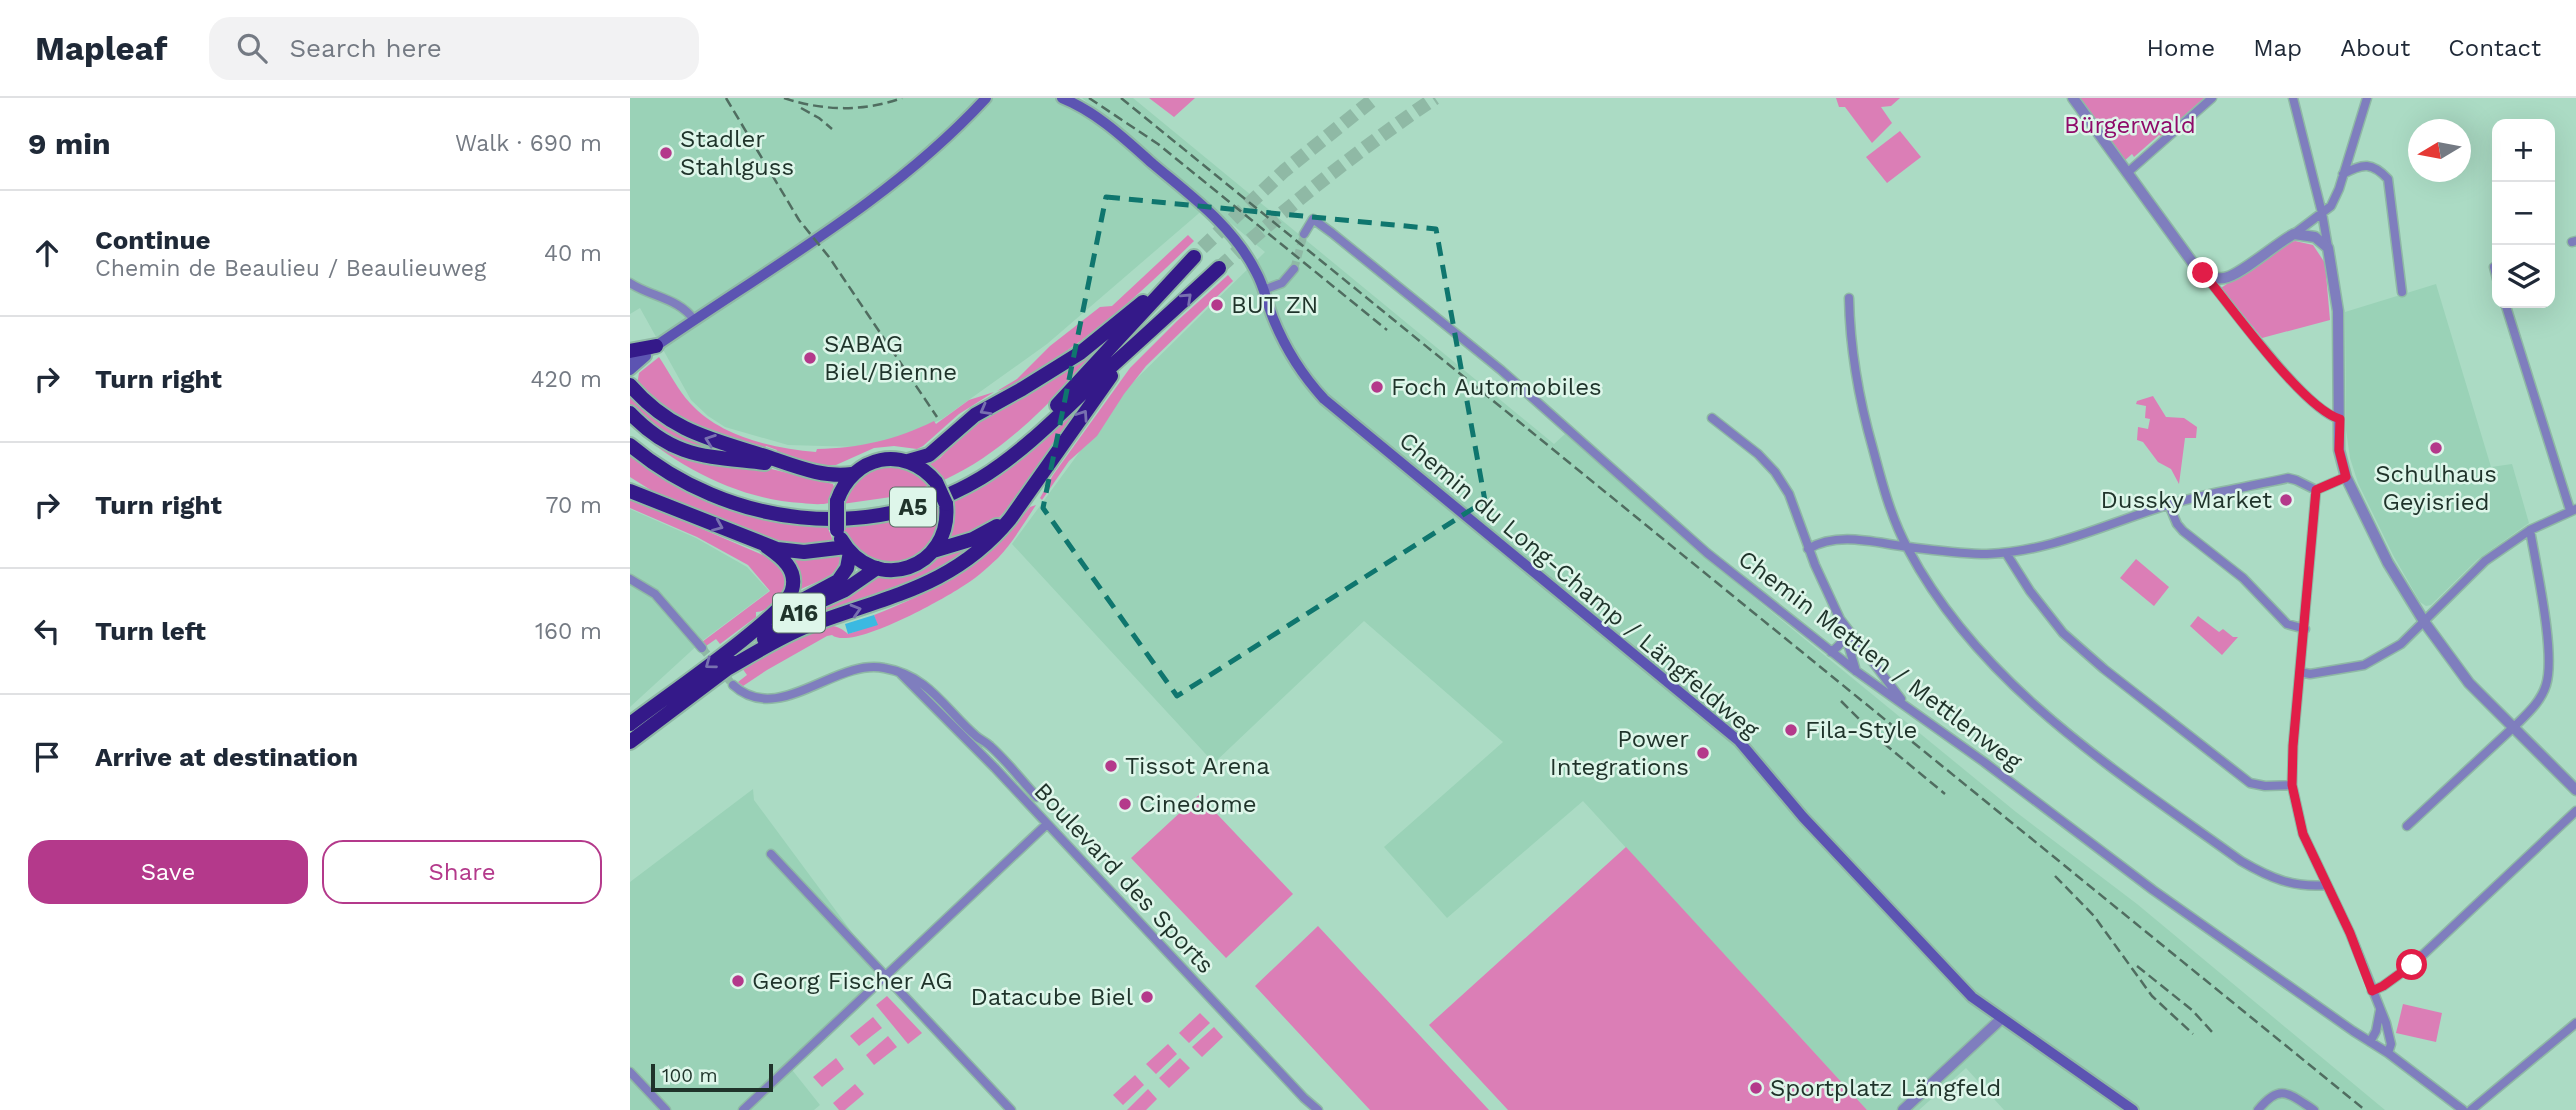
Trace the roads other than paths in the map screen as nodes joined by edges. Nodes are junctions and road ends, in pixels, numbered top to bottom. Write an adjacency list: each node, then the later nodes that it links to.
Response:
1 (986, 98): 21 (main road)
2 (1062, 98): 17 (main road, Chemin du Long-Champ / Längfeldweg)
3 (2073, 98): 7 (street)
4 (2212, 98): 7 (street)
5 (2292, 98): 9 (street)
6 (2367, 98): 8 (street)
7 (2127, 173): 15 (street)
8 (2343, 174): 9 (street); 18 (street)
9 (2322, 213): 11 (street); 12 (street)
10 (1304, 234): 59 (street, Chemin Mettlen / Mettlenweg)
11 (2294, 234): 12 (street); 15 (street)
12 (2328, 248): 30 (street)
13 (1219, 268): 22 (highway, A5, one-way to 13)
14 (1294, 269): 17 (street)
15 (2203, 273): 30 (street)
16 (630, 283): 21 (street)
17 (1263, 290): 80 (main road, Chemin du Long-Champ / Längfeldweg)
18 (2402, 292)
19 (1849, 298): 46 (street)
20 (2507, 308): 43 (street)
21 (694, 320): 23 (main road)
22 (1154, 329): 32 (highway, A5); 40 (highway, one-way to 22)
23 (656, 346): 24 (highway); 25 (main road); 26 (main road)
24 (630, 351)
25 (630, 360)
26 (630, 370)
27 (630, 385): 34 (highway, one-way to 27)
28 (630, 414): 34 (highway)
29 (1712, 418): 47 (street)
30 (2340, 419): 36 (street)
31 (630, 434): 33 (highway, A5, one-way to 33)
32 (630, 446)
33 (908, 461): 35 (highway); 49 (highway, bridge)
34 (798, 468): 35 (highway)
35 (852, 474): 48 (highway, bridge)
36 (2346, 477): 38 (street); 54 (street)
37 (630, 481): 42 (highway)
38 (2316, 490): 41 (street); 56 (street)
39 (630, 491): 42 (highway)
40 (1026, 497): 49 (highway); 60 (highway, one-way to 40)
41 (2169, 505): 50 (street); 56 (street)
42 (669, 506): 45 (highway, one-way to 45)
43 (2573, 509): 44 (street)
44 (2530, 530): 54 (street); 67 (street)
45 (767, 547): 48 (highway); 55 (highway)
46 (1906, 547): 47 (street); 50 (street); 76 (street)
47 (1808, 549): 53 (street)
48 (848, 550): 51 (highway); 55 (highway, A16)
49 (933, 551): 51 (highway)
50 (2006, 553): 69 (street)
51 (877, 568): 60 (highway, A16)
52 (630, 579): 58 (street)
53 (1840, 619): 57 (street); 65 (street)
54 (2425, 623): 62 (street); 67 (street)
55 (762, 624): 66 (highway, A16, one-way to 66)
56 (2305, 629): 62 (street)
57 (1845, 634): 59 (street); 61 (street)
58 (702, 648)
59 (1831, 652): 61 (street, Chemin Mettlen / Mettlenweg)
60 (727, 669): 68 (highway, A16)
61 (1856, 671): 65 (street, Chemin Mettlen / Mettlenweg)
62 (2300, 672): 69 (street)
63 (901, 674): 64 (street); 71 (street); 73 (street, Boulevard des Sports)
64 (733, 685)
65 (1910, 710): 82 (street, Chemin Mettlen / Mettlenweg)
66 (630, 724)
67 (2512, 727): 70 (street); 74 (street)
68 (630, 742)
69 (2292, 785): 76 (street)
70 (2576, 790)
71 (1037, 797)
72 (2576, 811): 78 (street)
73 (1047, 824): 77 (street); 88 (street, Boulevard des Sports)
74 (2407, 826)
75 (771, 855): 77 (street)
76 (2326, 885): 78 (street)
77 (885, 977): 86 (street); 87 (street)
78 (2372, 991): 79 (street)
79 (2380, 1010): 82 (street); 83 (street)
80 (2001, 1019): 89 (street); 90 (main road, Chemin du Long-Champ / Längfeldweg)
81 (2576, 1023): 94 (street)
82 (2370, 1042): 83 (street, Chemin Mettlen / Mettlenweg)
83 (2388, 1053): 93 (street, Chemin Mettlen / Mettlenweg)
84 (630, 1072): 85 (street)
85 (666, 1110)
86 (743, 1110)
87 (1010, 1110)
88 (1318, 1110)
89 (1903, 1110)
90 (2133, 1110)
91 (2258, 1110): 92 (street)
92 (2314, 1110)
93 (2463, 1110)
94 (2471, 1110)

